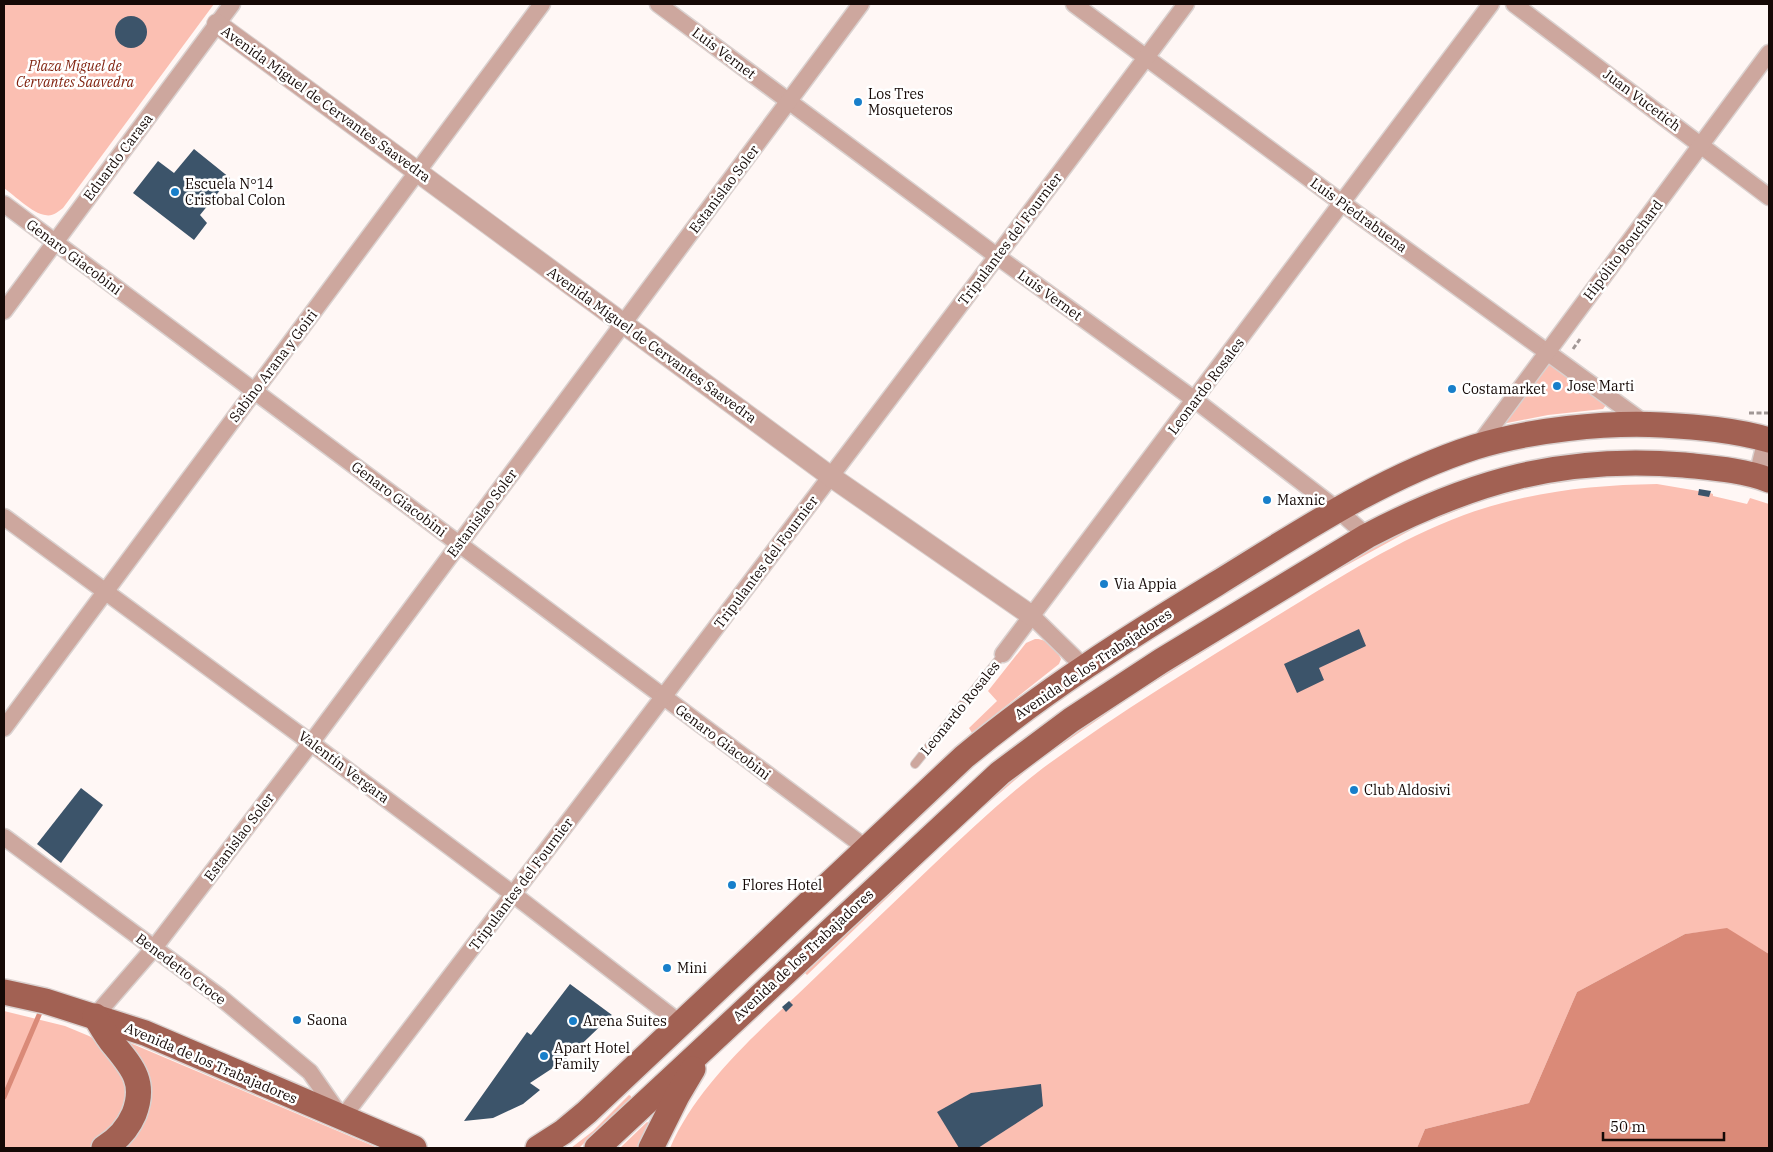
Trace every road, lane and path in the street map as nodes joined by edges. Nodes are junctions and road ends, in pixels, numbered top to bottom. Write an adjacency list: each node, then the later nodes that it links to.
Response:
1 (232, 4): 9 (street, Eduardo Carasa)
2 (542, 4): 14 (street, Sabino Arana y Goiri)
3 (658, 4): 12 (street, Luis Vernet)
4 (861, 4): 12 (street, Estanislao Soler)
5 (1074, 4): 11 (street, Luis Piedrabuena)
6 (1186, 4): 11 (street, Tripulantes del Fournier)
7 (1491, 4): 16 (street, Leonardo Rosales)
8 (1514, 4): 13 (street, Juan Vucetich)
9 (217, 24): 14 (street, Avenida Miguel de Cervantes Saavedra); 18 (street, Eduardo Carasa)
10 (1769, 53): 13 (street, Hipólito Bouchard)
11 (1146, 57): 16 (street, Luis Piedrabuena); 19 (street, Tripulantes del Fournier)
12 (789, 101): 19 (street, Luis Vernet); 21 (street, Estanislao Soler)
13 (1701, 145): 15 (street, Juan Vucetich); 24 (street, Hipólito Bouchard)
14 (417, 172): 21 (street, Avenida Miguel de Cervantes Saavedra); 25 (street, Sabino Arana y Goiri)
15 (1769, 197)
16 (1342, 203): 24 (street, Luis Piedrabuena); 26 (street, Leonardo Rosales)
17 (4, 204): 18 (street, Genaro Giacobini)
18 (55, 242): 20 (street, Eduardo Carasa); 25 (street, Genaro Giacobini)
19 (998, 257): 26 (street, Luis Vernet); 30 (street, Tripulantes del Fournier)
20 (4, 311)
21 (623, 324): 30 (street, Avenida Miguel de Cervantes Saavedra); 35 (street, Estanislao Soler)
22 (1580, 339): 23 (path)
23 (1573, 349)
24 (1547, 352): 27 (street, Luis Piedrabuena); 29 (street, Hipólito Bouchard)
25 (254, 391): 35 (street, Genaro Giacobini); 36 (street, Sabino Arana y Goiri)
26 (1195, 400): 32 (street, Luis Vernet); 37 (street, Leonardo Rosales)
27 (1646, 424): 28 (main road, Avenida de los Trabajadores); 29 (main road, Avenida de los Trabajadores)
28 (1768, 439): 31 (street)
29 (1477, 447): 32 (main road, Avenida de los Trabajadores)
30 (830, 476): 37 (street, Avenida Miguel de Cervantes Saavedra); 40 (street, Tripulantes del Fournier)
31 (1763, 478): 34 (main road, Avenida de los Trabajadores)
32 (1338, 510): 34 (street, Luis Vernet); 39 (main road, Avenida de los Trabajadores)
33 (4, 518): 36 (street, Valentín Vergara)
34 (1367, 536): 51 (main road, Avenida de los Trabajadores)
35 (459, 544): 40 (street, Genaro Giacobini); 42 (street, Estanislao Soler)
36 (104, 592): 41 (street, Sabino Arana y Goiri); 42 (street, Valentín Vergara)
37 (1032, 616): 38 (street, Leonardo Rosales); 39 (street, Avenida Miguel de Cervantes Saavedra)
38 (1003, 654): 43 (lane, Leonardo Rosales)
39 (1084, 667): 45 (main road, Avenida de los Trabajadores)
40 (664, 698): 45 (street, Genaro Giacobini); 46 (street, Tripulantes del Fournier)
41 (4, 728)
42 (311, 742): 46 (street, Valentín Vergara); 47 (street, Estanislao Soler)
43 (915, 764)
44 (4, 837): 47 (street, Benedetto Croce)
45 (866, 848): 50 (main road, Avenida de los Trabajadores)
46 (513, 894): 50 (street, Valentín Vergara); 52 (street, Tripulantes del Fournier)
47 (154, 948): 49 (street, Estanislao Soler); 52 (street, Benedetto Croce)
48 (4, 992): 49 (main road, Avenida de los Trabajadores)
49 (95, 1016): 52 (main road, Avenida de los Trabajadores); 53 (main road)
50 (680, 1023): 55 (main road, Avenida de los Trabajadores)
51 (707, 1045): 56 (main road, Avenida de los Trabajadores); 57 (main road)
52 (342, 1118): 54 (main road, Avenida de los Trabajadores)
53 (104, 1148)
54 (414, 1148)
55 (538, 1148)
56 (597, 1148)
57 (651, 1148)

